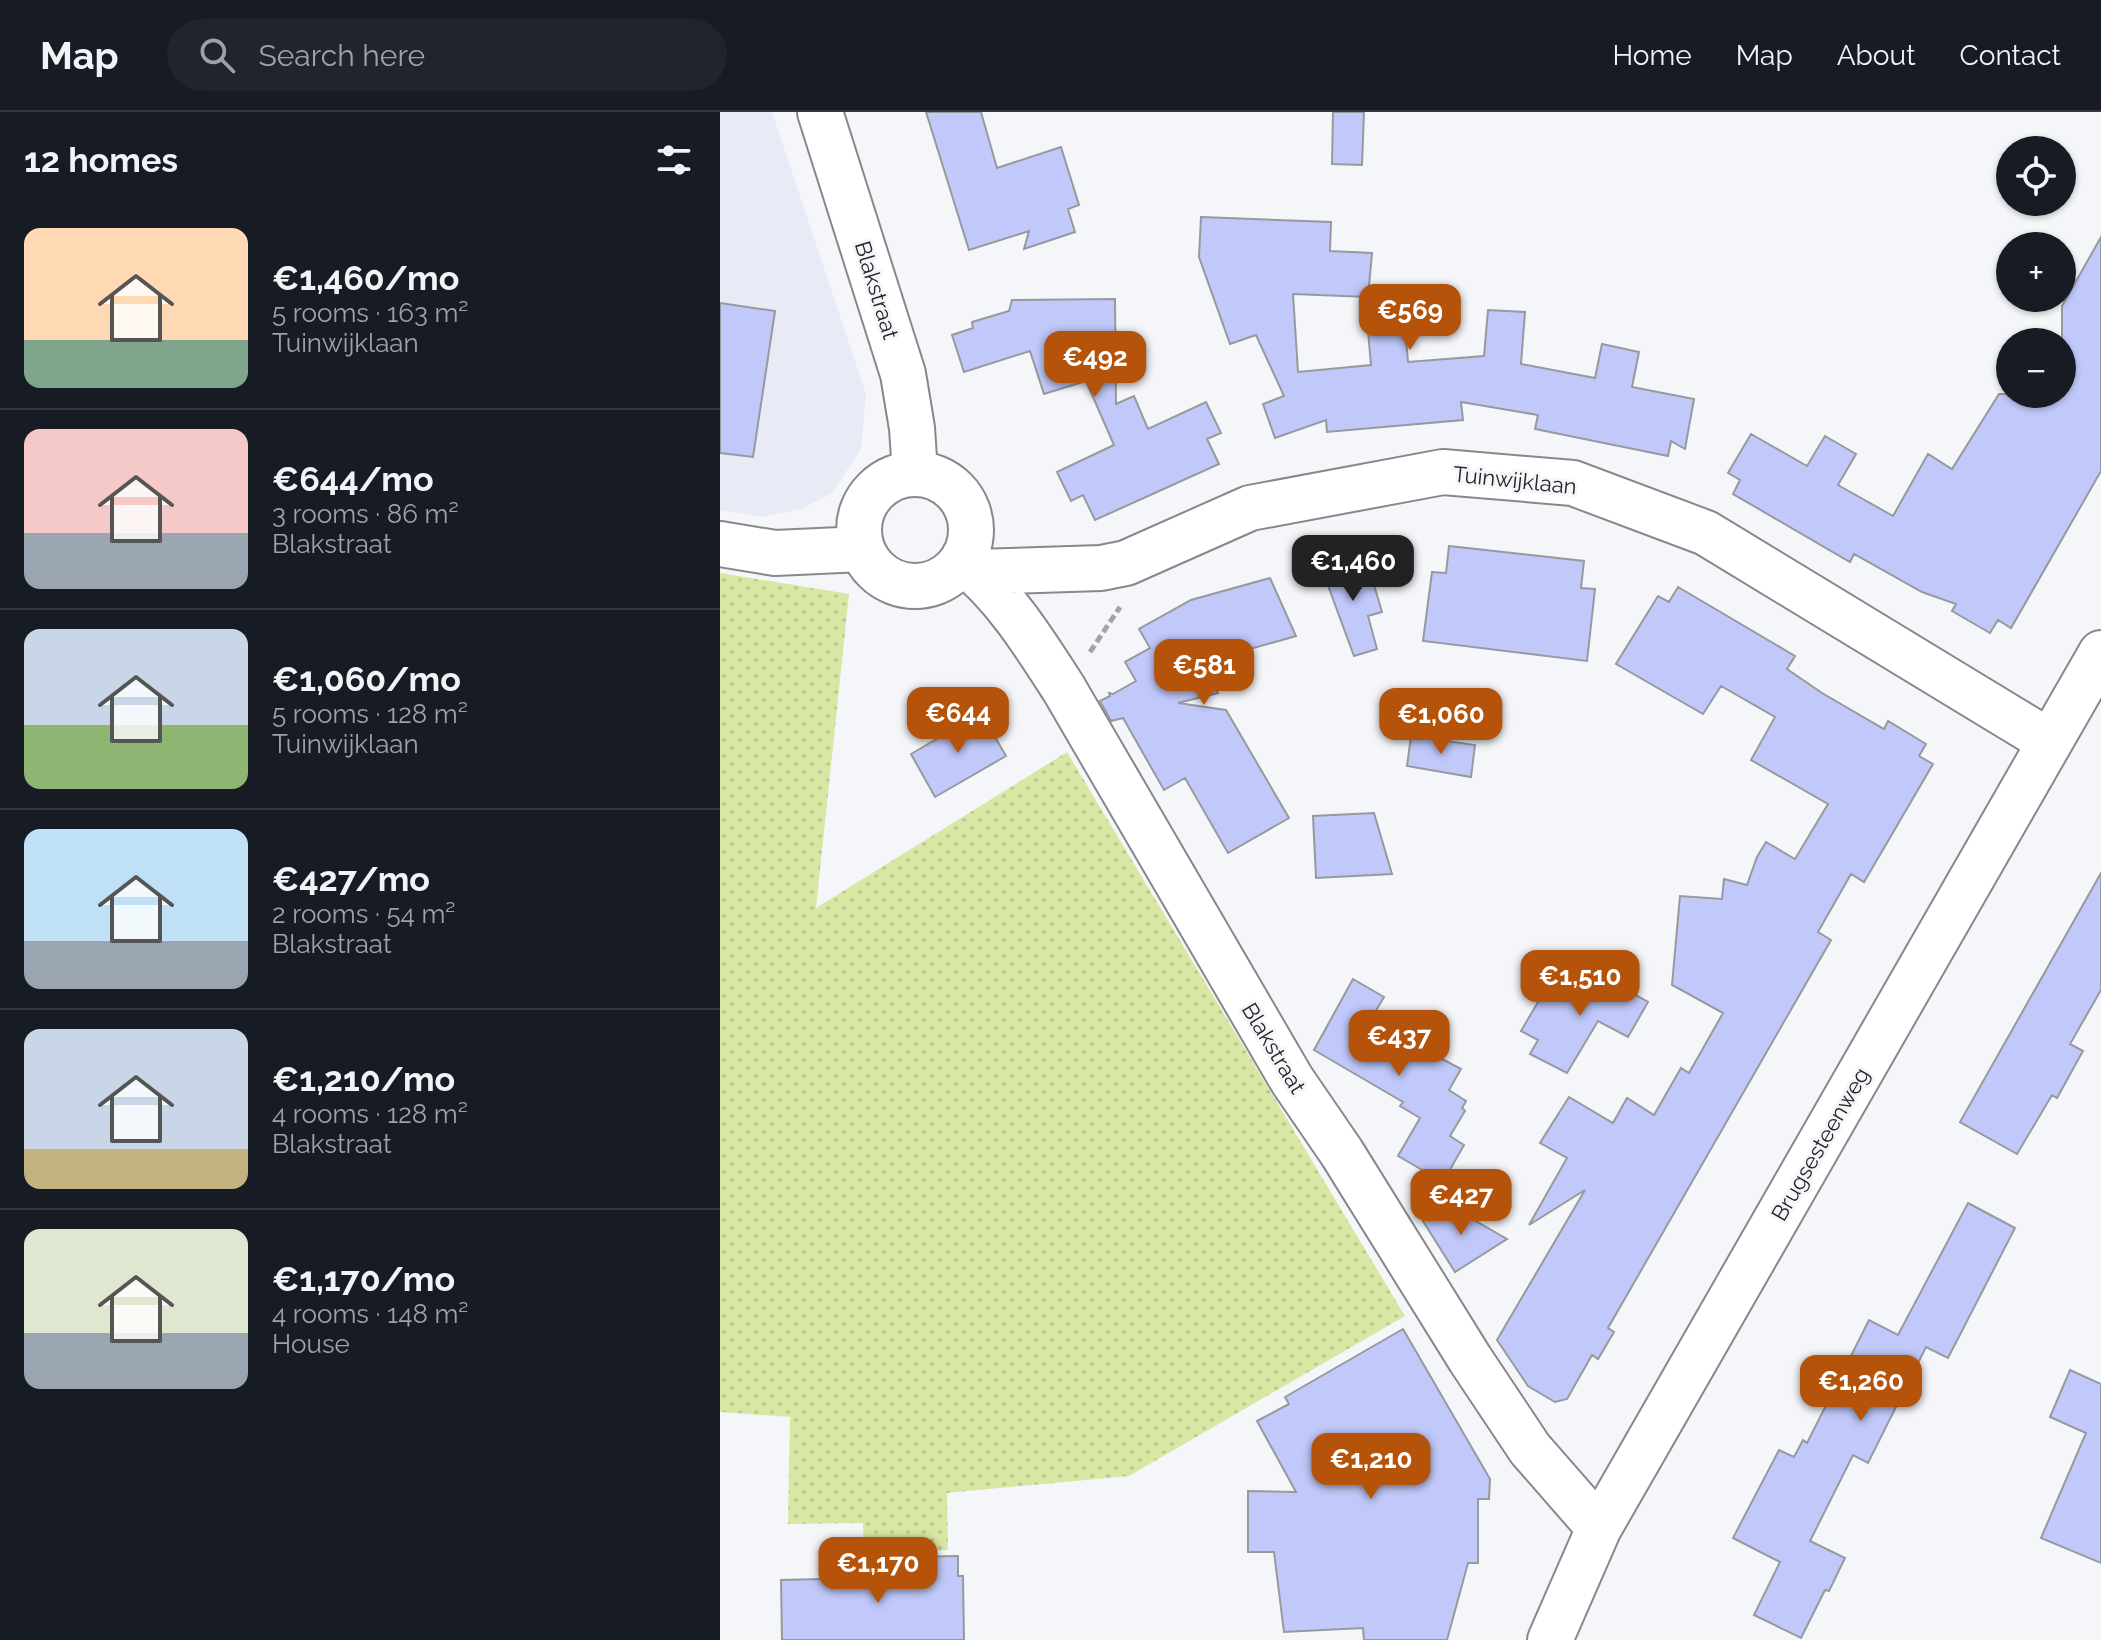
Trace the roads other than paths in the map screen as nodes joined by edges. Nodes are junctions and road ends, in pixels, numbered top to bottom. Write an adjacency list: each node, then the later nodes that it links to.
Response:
1 (820, 112): 2 (street, Blakstraat)
2 (915, 473): 4 (street); 5 (street)
3 (720, 544): 4 (street)
4 (862, 549): 5 (street)
5 (969, 567): 7 (street, Tuinwijklaan); 8 (street, Blakstraat)
6 (2101, 653): 7 (street, Brugsesteenweg)
7 (2050, 742): 8 (street, Brugsesteenweg)
8 (1599, 1528): 9 (street, Brugsesteenweg)
9 (1550, 1640)

